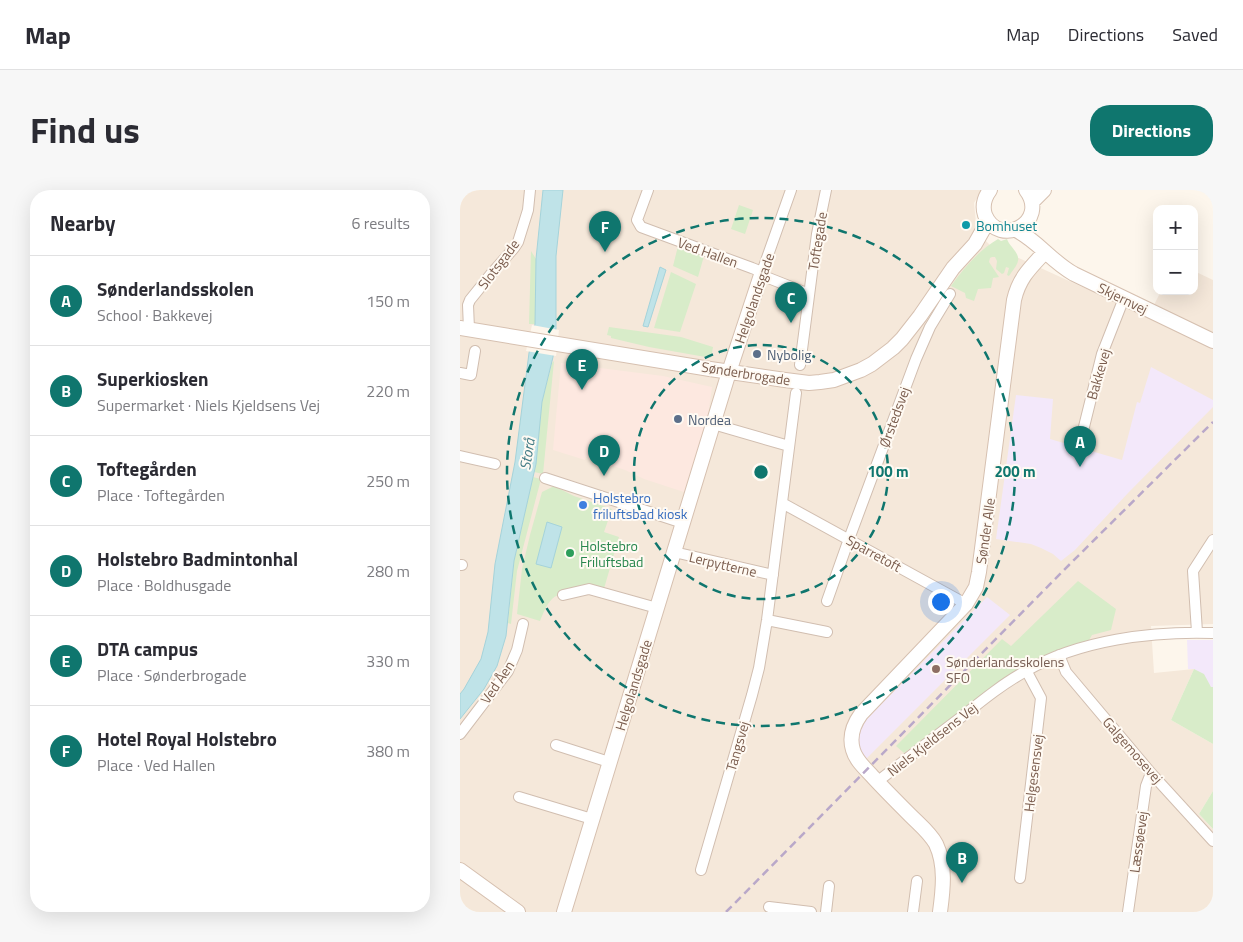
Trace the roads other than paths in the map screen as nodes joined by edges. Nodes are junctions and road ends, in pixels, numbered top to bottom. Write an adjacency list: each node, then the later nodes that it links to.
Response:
1 (530, 190): 15 (street, Slotsgade)
2 (648, 190): 11 (street, Ved Hallen)
3 (791, 190): 11 (street, Helgolandsgade)
4 (826, 190): 12 (street, Toftegade)
5 (990, 190): 8 (street)
6 (1044, 190): 7 (street, Sønderbrogade)
7 (1020, 219): 8 (street); 9 (street, Sønderbrogade); 10 (street, Skjernvej)
8 (988, 220): 9 (street, Sønderbrogade)
9 (976, 244): 20 (street, Sønderbrogade)
10 (1042, 249): 14 (street, Skjernvej); 37 (street, Sønder Alle)
11 (762, 272): 12 (street, Ved Hallen); 20 (street, Helgolandsgade)
12 (809, 292): 19 (street, Toftegade)
13 (950, 294): 31 (street, Ørstedsvej)
14 (1124, 298): 17 (street, Skjernvej); 25 (street, Bakkevej)
15 (464, 304): 16 (street, Slotsgade)
16 (465, 328): 20 (street, Sønderbrogade)
17 (1213, 341)
18 (475, 351): 21 (street)
19 (800, 365)
20 (729, 372): 23 (street, Helgolandsgade)
21 (460, 373)
22 (796, 393): 24 (street, Tangsvej)
23 (713, 424): 24 (street); 30 (street, Helgolandsgade)
24 (790, 446): 29 (street, Tangsvej)
25 (1078, 451)
26 (460, 456): 27 (street)
27 (495, 464)
28 (545, 478): 30 (street)
29 (782, 503): 31 (street, Sparretoft); 34 (street, Tangsvej)
30 (683, 523): 33 (street, Helgolandsgade)
31 (849, 539): 36 (street, Ørstedsvej); 37 (street, Sparretoft)
32 (1213, 540): 42 (street)
33 (674, 552): 34 (street, Lerpytterne); 38 (street, Helgolandsgade)
34 (772, 575): 39 (street, Tangsvej)
35 (562, 595): 38 (street)
36 (827, 601)
37 (966, 604): 49 (street, Sønder Alle)
38 (657, 608): 48 (street, Helgolandsgade)
39 (767, 620): 41 (street); 56 (street, Tangsvej)
40 (523, 624): 46 (street, Ved Åen)
41 (827, 632)
42 (1197, 632): 43 (street, Niels Kjeldsens Vej); 44 (street, Niels Kjeldsens Vej)
43 (1213, 633)
44 (1059, 655): 45 (street, Niels Kjeldsens Vej); 50 (street, Galgemosevej)
45 (1026, 670): 51 (street, Niels Kjeldsens Vej); 57 (street, Helgesensvej)
46 (460, 734)
47 (556, 745): 48 (street)
48 (609, 762): 53 (street, Helgolandsgade)
49 (866, 770): 51 (street, Niels Kjeldsens Vej)
50 (1151, 773): 54 (street, Galgemosevej); 67 (street, Læssøevej)
51 (877, 782): 66 (street, Niels Kjeldsens Vej)
52 (519, 797): 53 (street)
53 (592, 819): 62 (street, Helgolandsgade)
54 (1213, 841)
55 (460, 870): 61 (street)
56 (701, 870)
57 (1020, 878)
58 (917, 881): 65 (street)
59 (829, 886): 64 (street)
60 (769, 907): 63 (street)
61 (518, 912)
62 (564, 912)
63 (811, 912)
64 (826, 912)
65 (913, 912)
66 (940, 912)
67 (1128, 912)

